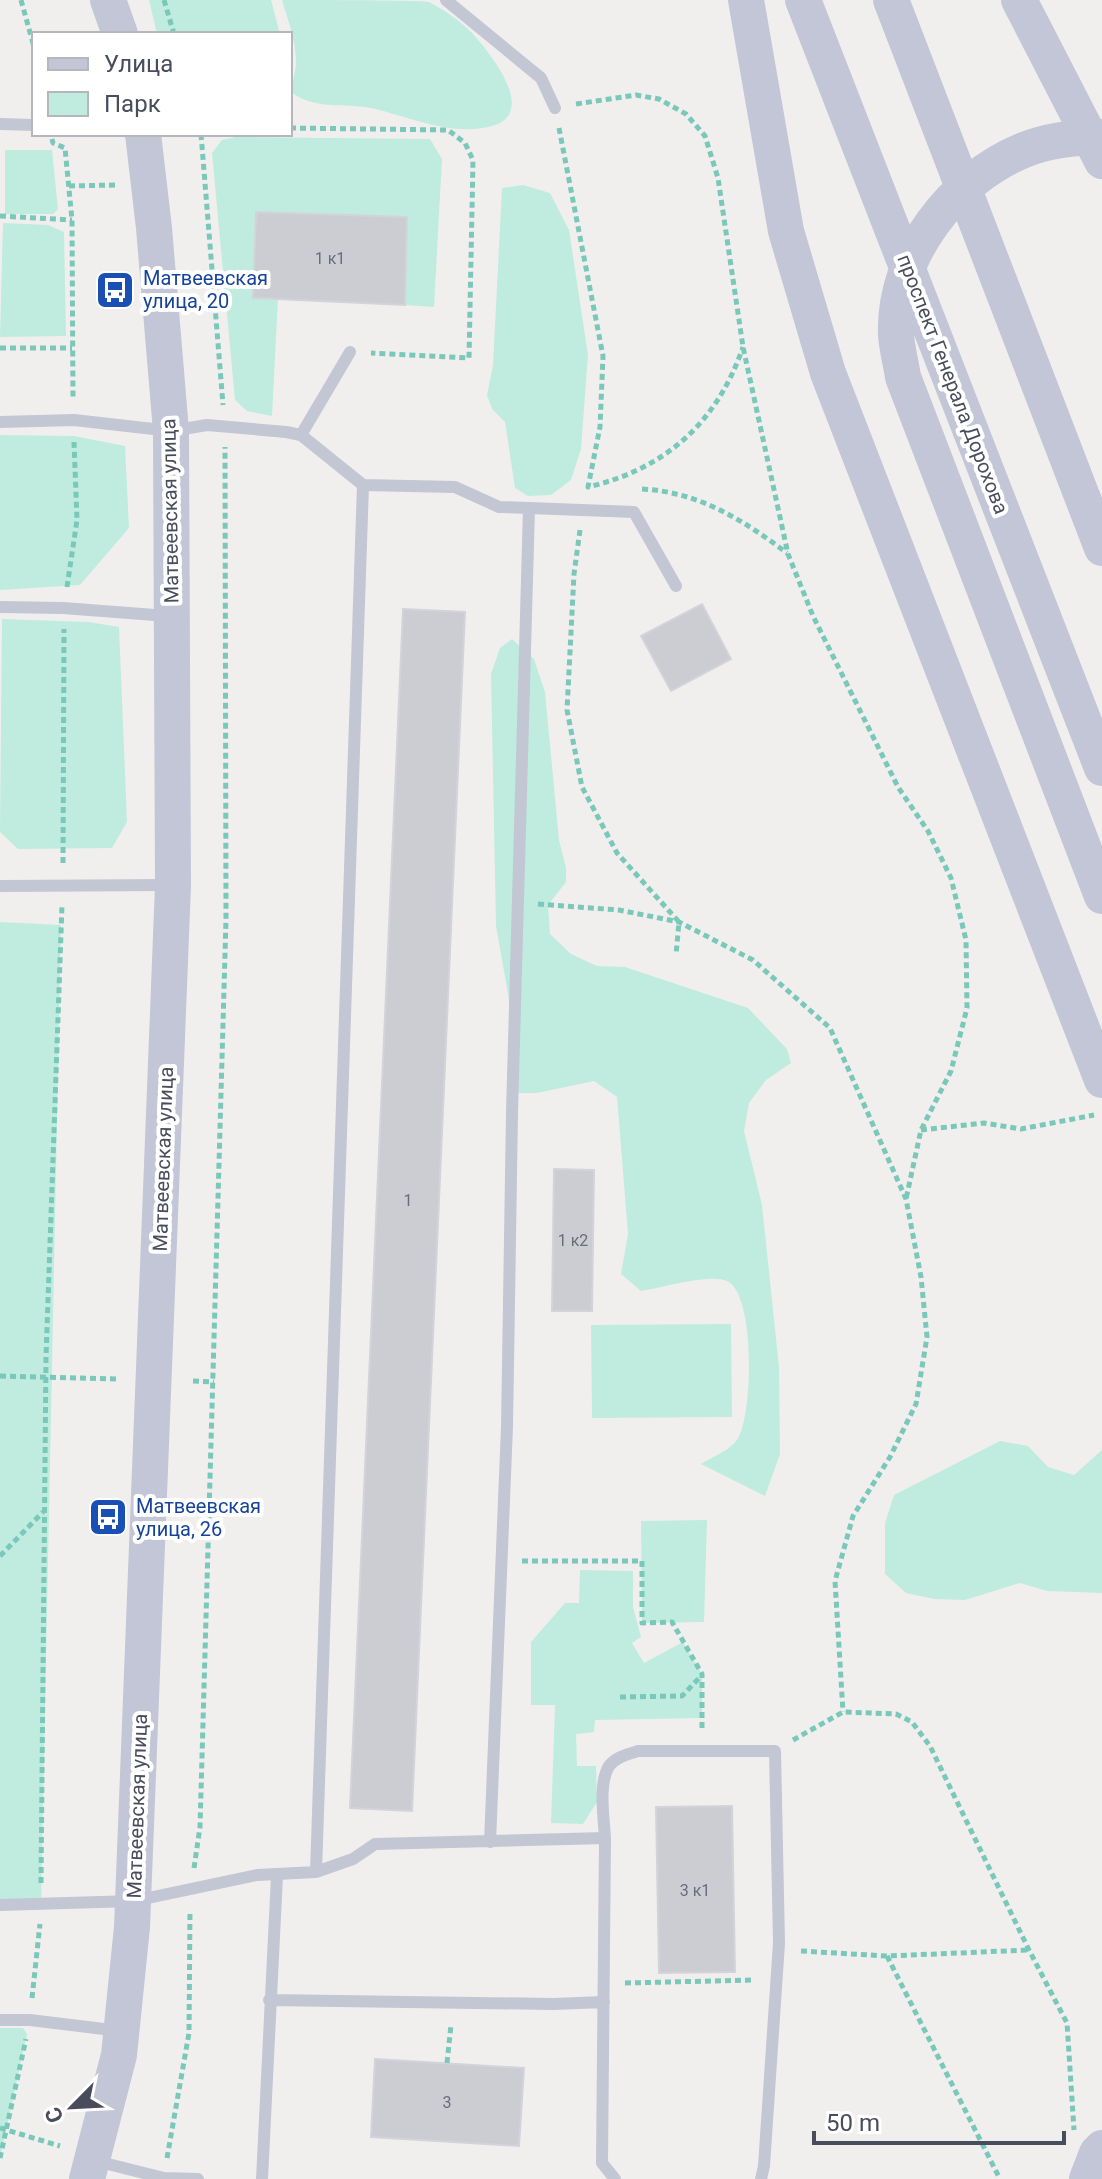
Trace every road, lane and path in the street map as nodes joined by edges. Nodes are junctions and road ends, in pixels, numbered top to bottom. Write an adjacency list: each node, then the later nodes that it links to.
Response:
1 (21, 0): 11 (path)
2 (108, 0): 9 (main road)
3 (164, 0): 10 (path)
4 (446, 0): 12 (lane)
5 (746, 0): 54 (main road)
6 (803, 0): 46 (main road, проспект Генерала Дорохова)
7 (891, 0): 40 (main road)
8 (1019, 0): 20 (main road)
9 (119, 32)
10 (173, 32)
11 (32, 40)
12 (555, 108): 25 (path); 35 (path)
13 (0, 124): 14 (lane)
14 (32, 125)
15 (292, 128): 28 (path)
16 (52, 136): 22 (path)
17 (143, 136): 32 (main road, Матвеевская улица)
18 (201, 136): 31 (path)
19 (1102, 137): 50 (main road, bridge)
20 (1102, 161)
21 (119, 184): 22 (path)
22 (69, 186): 24 (path)
23 (0, 216): 24 (path)
24 (72, 220): 27 (path)
25 (743, 347): 35 (path); 41 (path)
26 (0, 348): 27 (path)
27 (72, 348): 29 (path)
28 (350, 352): 33 (lane)
29 (74, 420): 30 (lane); 32 (lane); 44 (path)
30 (0, 422)
31 (225, 428): 32 (lane); 33 (lane); 62 (path)
32 (171, 431): 45 (main road, Матвеевская улица)
33 (301, 435): 34 (lane)
34 (363, 485): 38 (lane); 73 (lane)
35 (588, 487): 36 (path); 39 (path)
36 (619, 488)
37 (635, 489): 41 (path)
38 (529, 508): 39 (lane); 51 (lane)
39 (583, 510): 42 (lane); 52 (path)
40 (1102, 548)
41 (788, 554): 56 (path)
42 (676, 586)
43 (0, 607): 44 (lane)
44 (63, 608): 45 (lane); 47 (path)
45 (172, 616): 48 (main road, Матвеевская улица)
46 (1102, 768)
47 (63, 885): 48 (lane); 49 (lane); 59 (path)
48 (173, 885): 76 (main road, Матвеевская улица)
49 (0, 886)
50 (1102, 896)
51 (519, 904): 52 (path); 65 (lane)
52 (679, 922): 53 (path); 57 (path)
53 (676, 955)
54 (1102, 1080)
55 (1094, 1115): 56 (path)
56 (921, 1130): 57 (path)
57 (906, 1199): 68 (path)
58 (0, 1376): 59 (path)
59 (46, 1377): 60 (path); 63 (path)
60 (119, 1379)
61 (193, 1381): 62 (path)
62 (214, 1382): 75 (path)
63 (43, 1512): 64 (path); 78 (path)
64 (0, 1556)
65 (502, 1561): 66 (path); 72 (lane)
66 (702, 1674): 67 (path); 70 (path)
67 (620, 1697)
68 (843, 1712): 69 (path); 79 (path)
69 (775, 1751): 70 (lane); 99 (lane)
70 (702, 1752): 71 (lane)
71 (605, 1838): 72 (lane); 83 (lane)
72 (490, 1842): 73 (lane)
73 (316, 1872): 74 (lane)
74 (277, 1876): 75 (lane); 84 (lane)
75 (191, 1887): 76 (lane); 95 (path)
76 (134, 1901): 78 (lane); 89 (main road, Матвеевская улица)
77 (0, 1905): 78 (lane)
78 (41, 1906): 88 (path)
79 (1029, 1950): 81 (path); 92 (path)
80 (801, 1951): 81 (path)
81 (887, 1956): 100 (path)
82 (760, 1980): 83 (path)
83 (604, 1984): 86 (lane)
84 (269, 2000): 85 (lane); 97 (lane)
85 (453, 2002): 86 (lane); 90 (path)
86 (604, 2002): 98 (lane)
87 (0, 2020): 88 (lane)
88 (30, 2020): 89 (lane); 91 (path)
89 (122, 2031): 94 (main road, Матвеевская улица)
90 (447, 2063)
91 (3, 2128): 93 (path); 94 (path)
92 (1088, 2141): 101 (main road)
93 (0, 2158)
94 (90, 2170): 95 (lane)
95 (164, 2178): 96 (lane)
96 (198, 2179)
97 (262, 2179)
98 (615, 2179)
99 (761, 2179)
100 (1000, 2179)
101 (1087, 2179)

